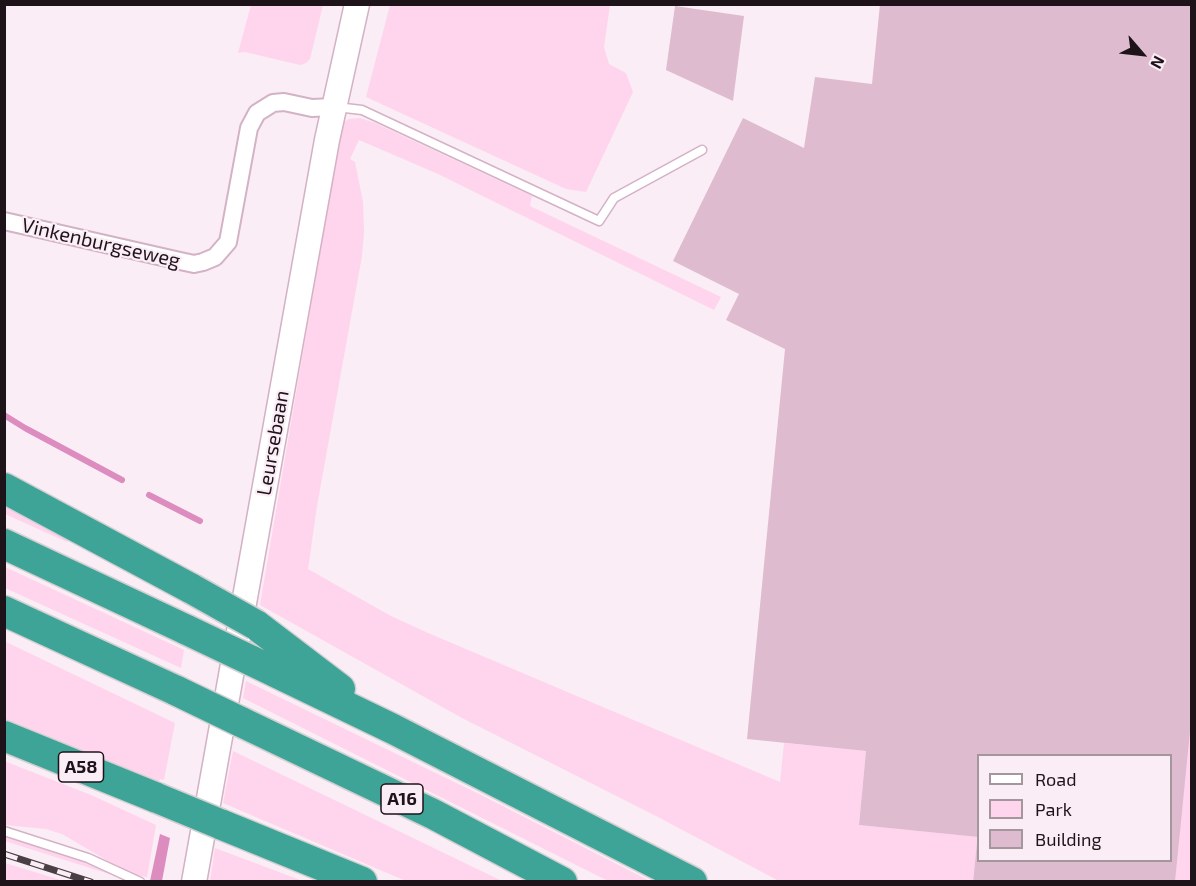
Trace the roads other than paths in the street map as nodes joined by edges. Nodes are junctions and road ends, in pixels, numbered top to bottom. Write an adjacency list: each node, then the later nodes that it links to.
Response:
1 (357, 4): 2 (street, Leursebaan)
2 (334, 107): 3 (lane); 4 (street, Vinkenburgseweg); 12 (street, Leursebaan)
3 (702, 150)
4 (4, 221)
5 (4, 488): 8 (highway, bridge)
6 (4, 544): 8 (highway, bridge)
7 (4, 611): 14 (highway, A16, bridge)
8 (393, 729): 15 (highway)
9 (4, 736): 13 (highway, A58, bridge)
10 (4, 831): 11 (lane)
11 (140, 882)
12 (194, 882)
13 (362, 882)
14 (562, 882)
15 (692, 882)

